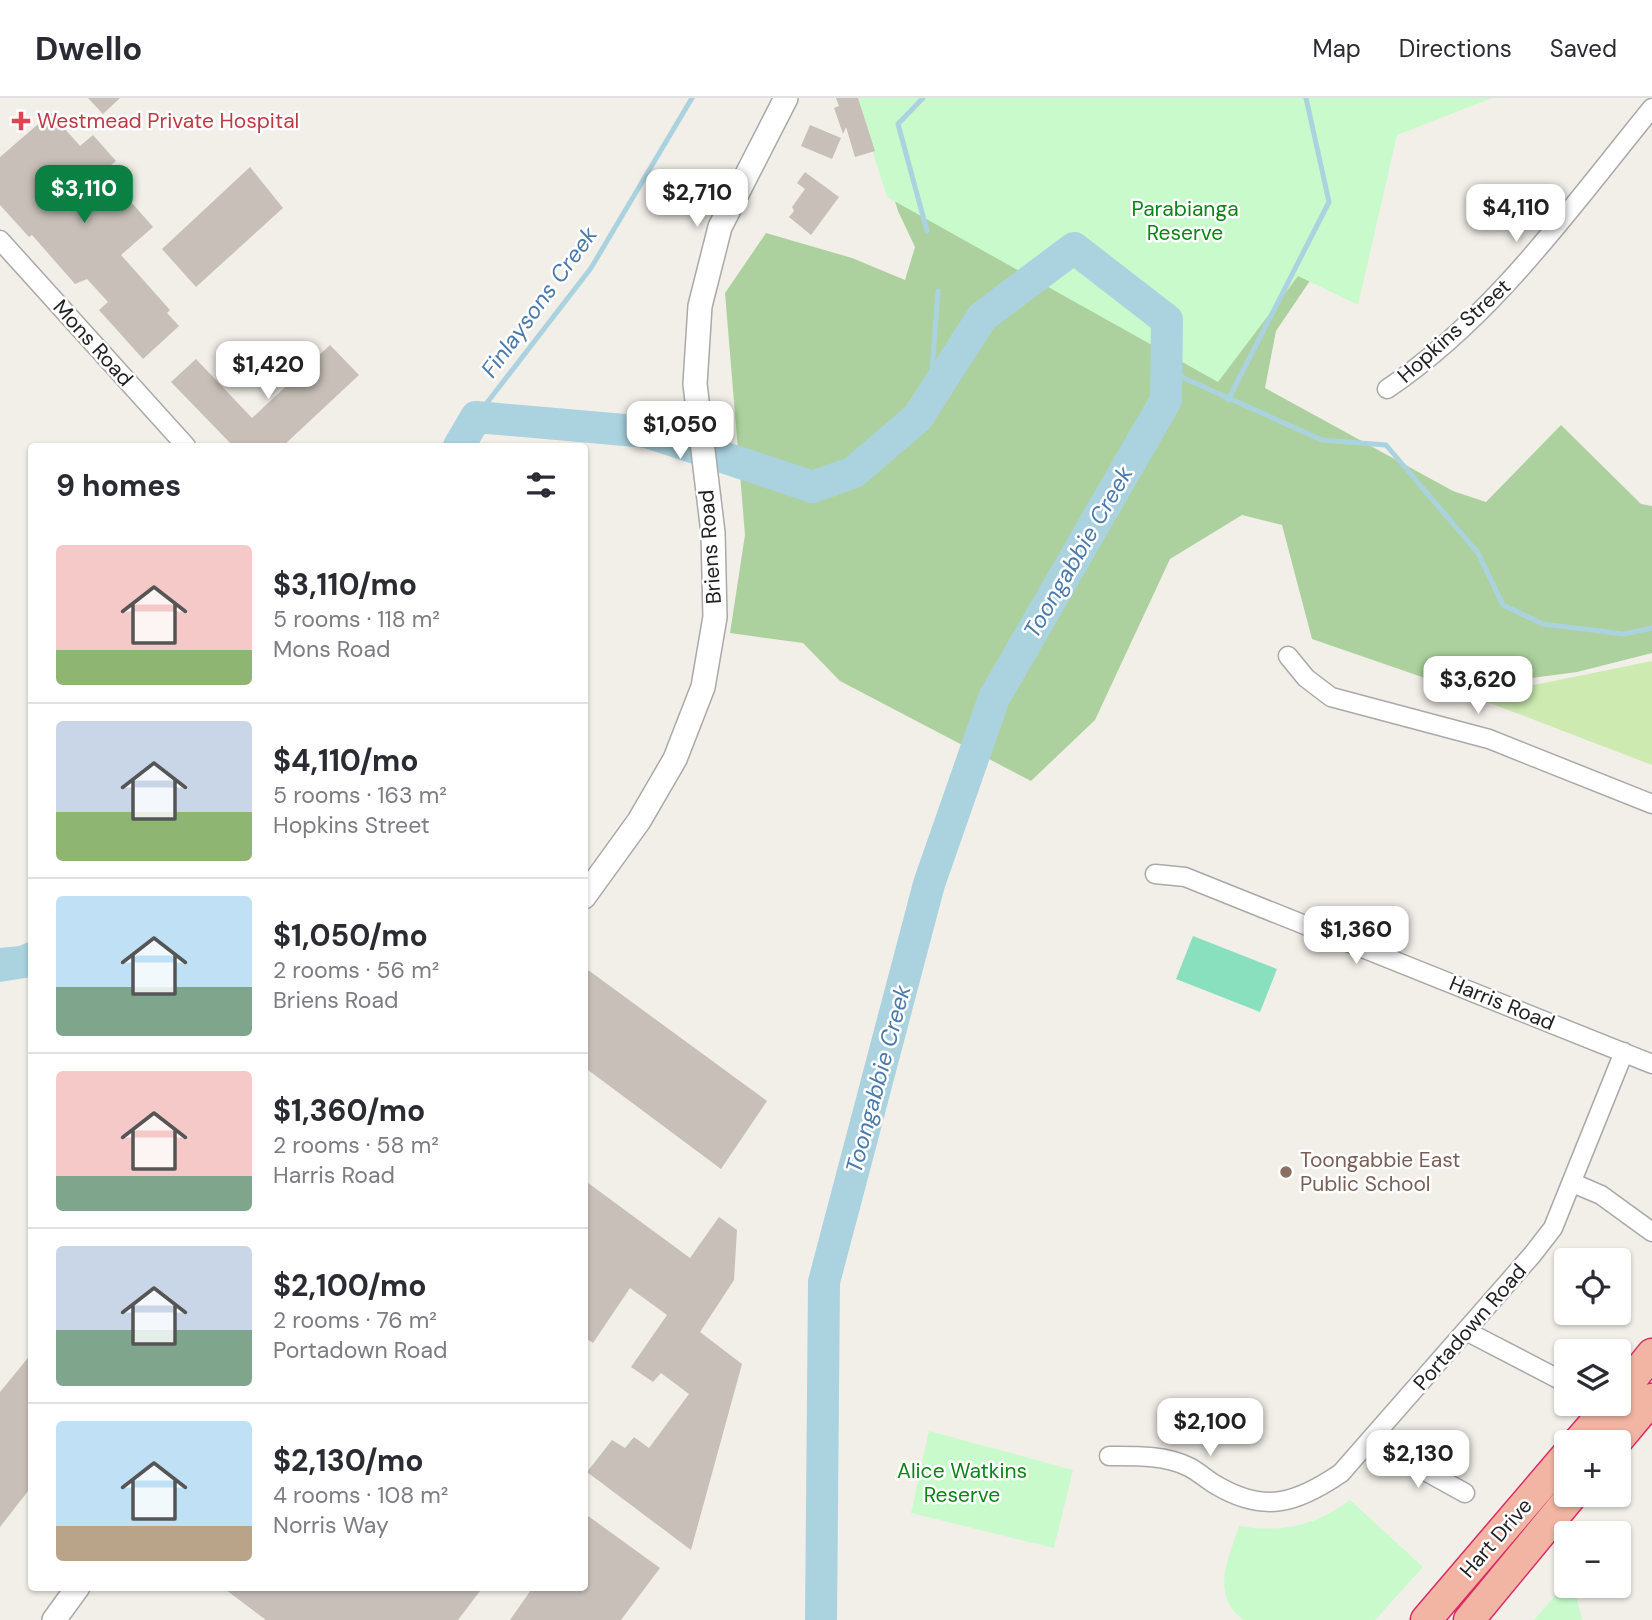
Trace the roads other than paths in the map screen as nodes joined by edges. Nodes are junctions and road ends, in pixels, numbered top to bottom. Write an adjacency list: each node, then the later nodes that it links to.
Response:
1 (786, 98): 9 (street, Briens Road)
2 (1652, 108): 4 (street, Hopkins Street)
3 (0, 240): 5 (street, Mons Road)
4 (1387, 389)
5 (183, 443)
6 (1288, 656): 7 (street)
7 (1652, 803)
8 (1155, 874): 10 (street, Harris Road)
9 (588, 891)
10 (1624, 1052): 11 (street, Harris Road); 12 (street, Portadown Road)
11 (1652, 1064)
12 (1573, 1183): 13 (street); 14 (street, Portadown Road)
13 (1652, 1232)
14 (1466, 1331): 16 (street); 22 (street, Portadown Road)
15 (1652, 1354): 17 (highway)
16 (1554, 1377)
17 (1631, 1380)
18 (1652, 1399): 21 (highway)
19 (1601, 1416): 20 (highway)
20 (1588, 1430)
21 (1626, 1430)
22 (1371, 1441): 23 (street, Portadown Road); 25 (street)
23 (1109, 1456)
24 (1554, 1470): 29 (highway, Hart Drive)
25 (1465, 1493)
26 (1562, 1507): 30 (highway, Hart Drive)
27 (75, 1591): 28 (street)
28 (54, 1620)
29 (1426, 1620)
30 (1469, 1620)

